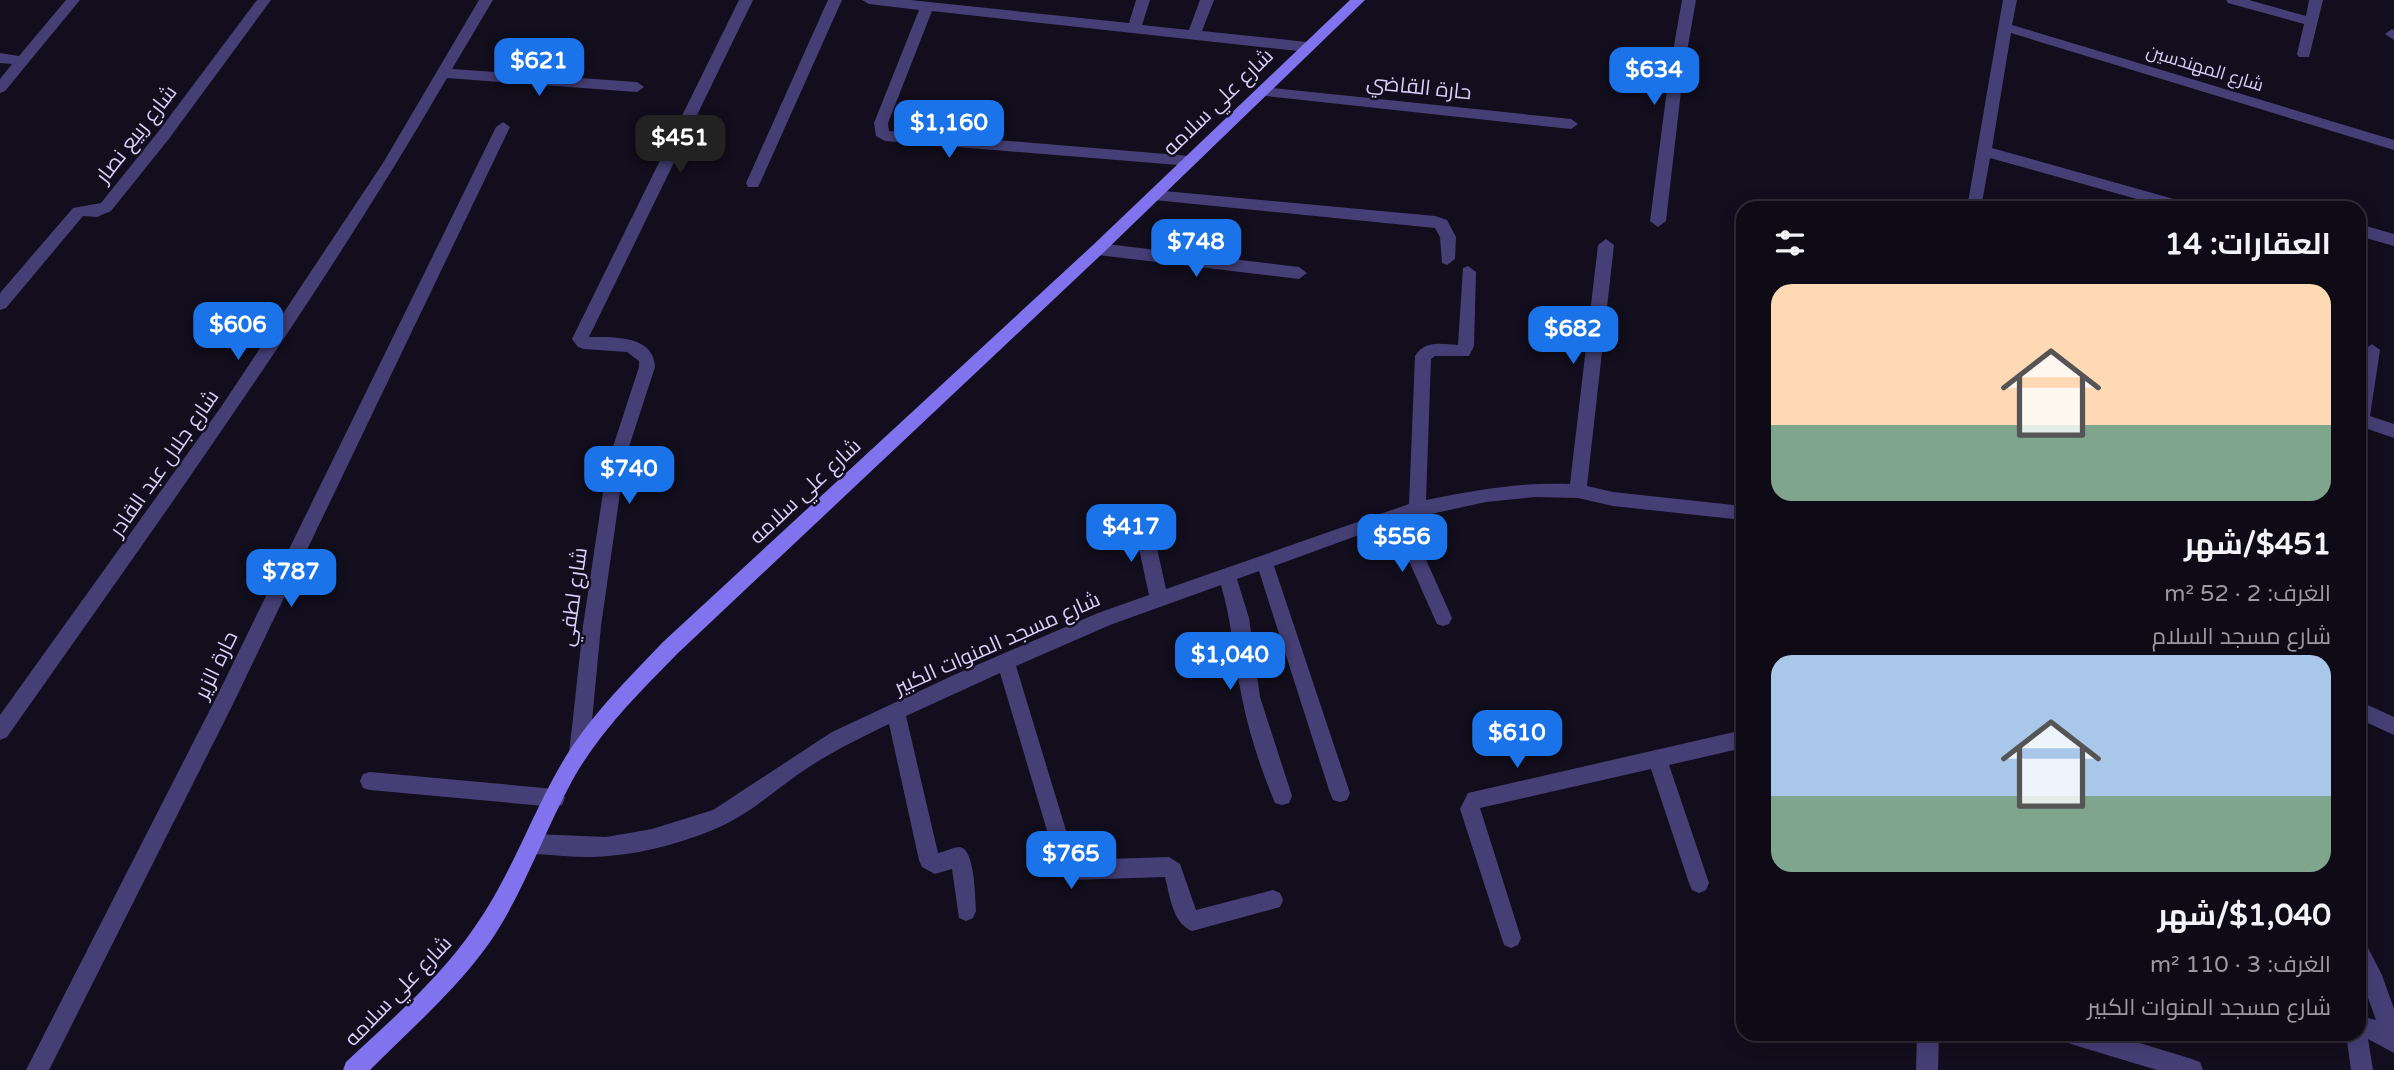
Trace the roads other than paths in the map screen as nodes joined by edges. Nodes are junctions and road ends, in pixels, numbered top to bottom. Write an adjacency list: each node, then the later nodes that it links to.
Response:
1 (74, 0): 22 (street)
2 (264, 0): 44 (street, شارع ربيع نصار)
3 (486, 0): 23 (street, شارع جلال عبد القادر)
4 (746, 0): 64 (street, شارع لطفي)
5 (835, 0): 32 (street)
6 (869, 0): 14 (street)
7 (1143, 0): 17 (street)
8 (1207, 0): 18 (street)
9 (1358, 0): 19 (street, شارع علي سلامه)
10 (1689, 0): 36 (street)
11 (2010, 0): 16 (street)
12 (2233, 0): 15 (street)
13 (2316, 0): 15 (street)
14 (926, 6): 17 (street); 31 (street)
15 (2311, 22): 20 (street)
16 (2005, 27): 29 (street, شارع المهندسين); 30 (street)
17 (1134, 28): 18 (street)
18 (1194, 35): 19 (street)
19 (1307, 47): 26 (street, شارع علي سلامه)
20 (2304, 54)
21 (0, 58): 22 (street)
22 (23, 61): 25 (street)
23 (443, 73): 24 (street); 62 (street, شارع جلال عبد القادر)
24 (637, 87)
25 (0, 88)
26 (1262, 92): 27 (street, حارة القاضي); 31 (street, شارع علي سلامه)
27 (1571, 124)
28 (503, 127): 81 (street, حارة الزير)
29 (2394, 145)
30 (1983, 151): 34 (street); 35 (street)
31 (1190, 161): 33 (street, شارع علي سلامه)
32 (753, 183)
33 (1154, 195): 40 (street, شارع علي سلامه); 41 (street)
34 (1975, 201)
35 (2163, 201)
36 (1658, 221)
37 (2366, 232): 38 (street)
38 (2394, 240)
39 (1606, 246): 49 (street)
40 (1098, 249): 43 (street); 64 (street, شارع علي سلامه)
41 (1447, 259)
42 (1468, 272): 50 (street)
43 (1300, 273)
44 (0, 304)
45 (2372, 350): 46 (street)
46 (2366, 385)
47 (2366, 422): 48 (street)
48 (2394, 431)
49 (1577, 491): 50 (street, شارع مسجد المنوات الكبير); 51 (street, شارع مسجد المنوات الكبير)
50 (1417, 510): 52 (street, شارع مسجد المنوات الكبير)
51 (1736, 512)
52 (1397, 514): 54 (street, شارع مسجد المنوات الكبير); 57 (street)
53 (1142, 521): 56 (street)
54 (1264, 561): 55 (street, شارع مسجد المنوات الكبير); 67 (street)
55 (1227, 574): 56 (street, شارع مسجد المنوات الكبير); 68 (street)
56 (1159, 599): 58 (street, شارع مسجد المنوات الكبير)
57 (1443, 618)
58 (1006, 662): 59 (street, شارع مسجد المنوات الكبير); 72 (street)
59 (896, 712): 70 (street, شارع مسجد المنوات الكبير); 73 (street)
60 (2366, 713): 61 (street)
61 (2394, 726)
62 (0, 731)
63 (1736, 741): 65 (street)
64 (579, 752): 69 (street, شارع علي سلامه)
65 (1657, 759): 71 (street); 74 (street)
66 (370, 781): 69 (street)
67 (1340, 793)
68 (1282, 796)
69 (555, 797): 70 (street, شارع علي سلامه)
70 (533, 844): 82 (street, شارع علي سلامه)
71 (1699, 883)
72 (1273, 901)
73 (966, 911)
74 (1511, 937)
75 (2366, 966): 80 (street)
76 (2366, 1030): 80 (street)
77 (1928, 1041): 83 (street)
78 (2097, 1041): 84 (street)
79 (2360, 1041): 85 (street)
80 (2394, 1042)
81 (37, 1070)
82 (354, 1070)
83 (1927, 1070)
84 (2192, 1070)
85 (2362, 1070)

